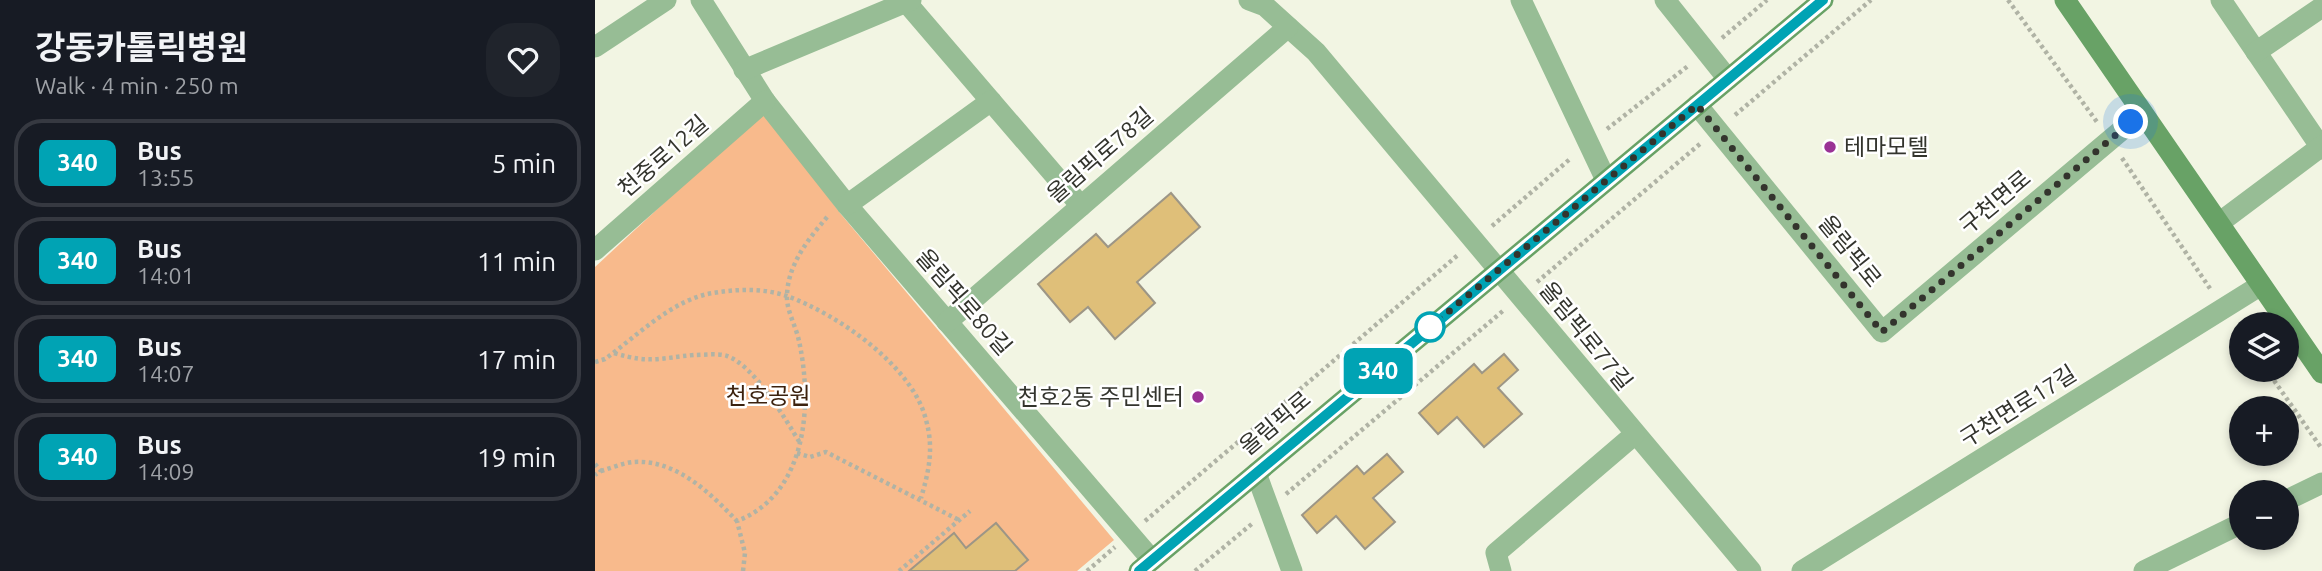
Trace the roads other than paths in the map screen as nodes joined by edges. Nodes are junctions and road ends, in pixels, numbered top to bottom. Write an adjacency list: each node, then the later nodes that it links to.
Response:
1 (666, 0): 12 (street)
2 (1521, 0): 21 (street)
3 (1665, 0): 15 (street)
4 (1823, 0): 15 (main road, 올림픽로)
5 (2065, 0): 19 (main road)
6 (2221, 0): 13 (street)
7 (704, 1): 14 (street, 올림픽로80길)
8 (908, 1): 14 (street); 17 (street)
9 (1263, 1): 11 (street)
10 (2322, 7): 13 (street)
11 (1288, 27): 22 (street, 올림픽로78길); 26 (street)
12 (595, 47)
13 (2256, 52): 20 (street)
14 (744, 70): 16 (street, 올림픽로80길)
15 (1728, 79): 18 (main road, 올림픽로)
16 (765, 101): 23 (street, 올림픽로80길); 25 (street, 천중로12길)
17 (991, 101): 22 (street); 23 (street)
18 (1697, 105): 21 (main road, 올림픽로); 29 (street, 올림픽로)
19 (2142, 113): 24 (main road); 29 (street, 구천면로)
20 (2321, 147): 24 (street)
21 (1607, 180): 26 (main road, 올림픽로)
22 (1081, 206): 28 (street, 올림픽로78길)
23 (839, 209): 28 (street, 올림픽로80길)
24 (2219, 223): 27 (main road)
25 (595, 250)
26 (1499, 270): 31 (street, 올림픽로77길); 32 (main road, 올림픽로)
27 (2261, 285): 30 (main road); 40 (street, 구천면로17길)
28 (947, 322): 36 (street, 올림픽로80길)
29 (1882, 332)
30 (2322, 373)
31 (1634, 435): 38 (street); 39 (street, 올림픽로77길)
32 (1256, 473): 36 (main road, 올림픽로); 37 (street)
33 (2322, 483): 34 (street)
34 (2299, 494)
35 (2229, 529): 41 (street)
36 (1145, 565)
37 (1292, 571)
38 (1501, 571)
39 (1751, 571)
40 (1802, 571)
41 (2144, 571)

